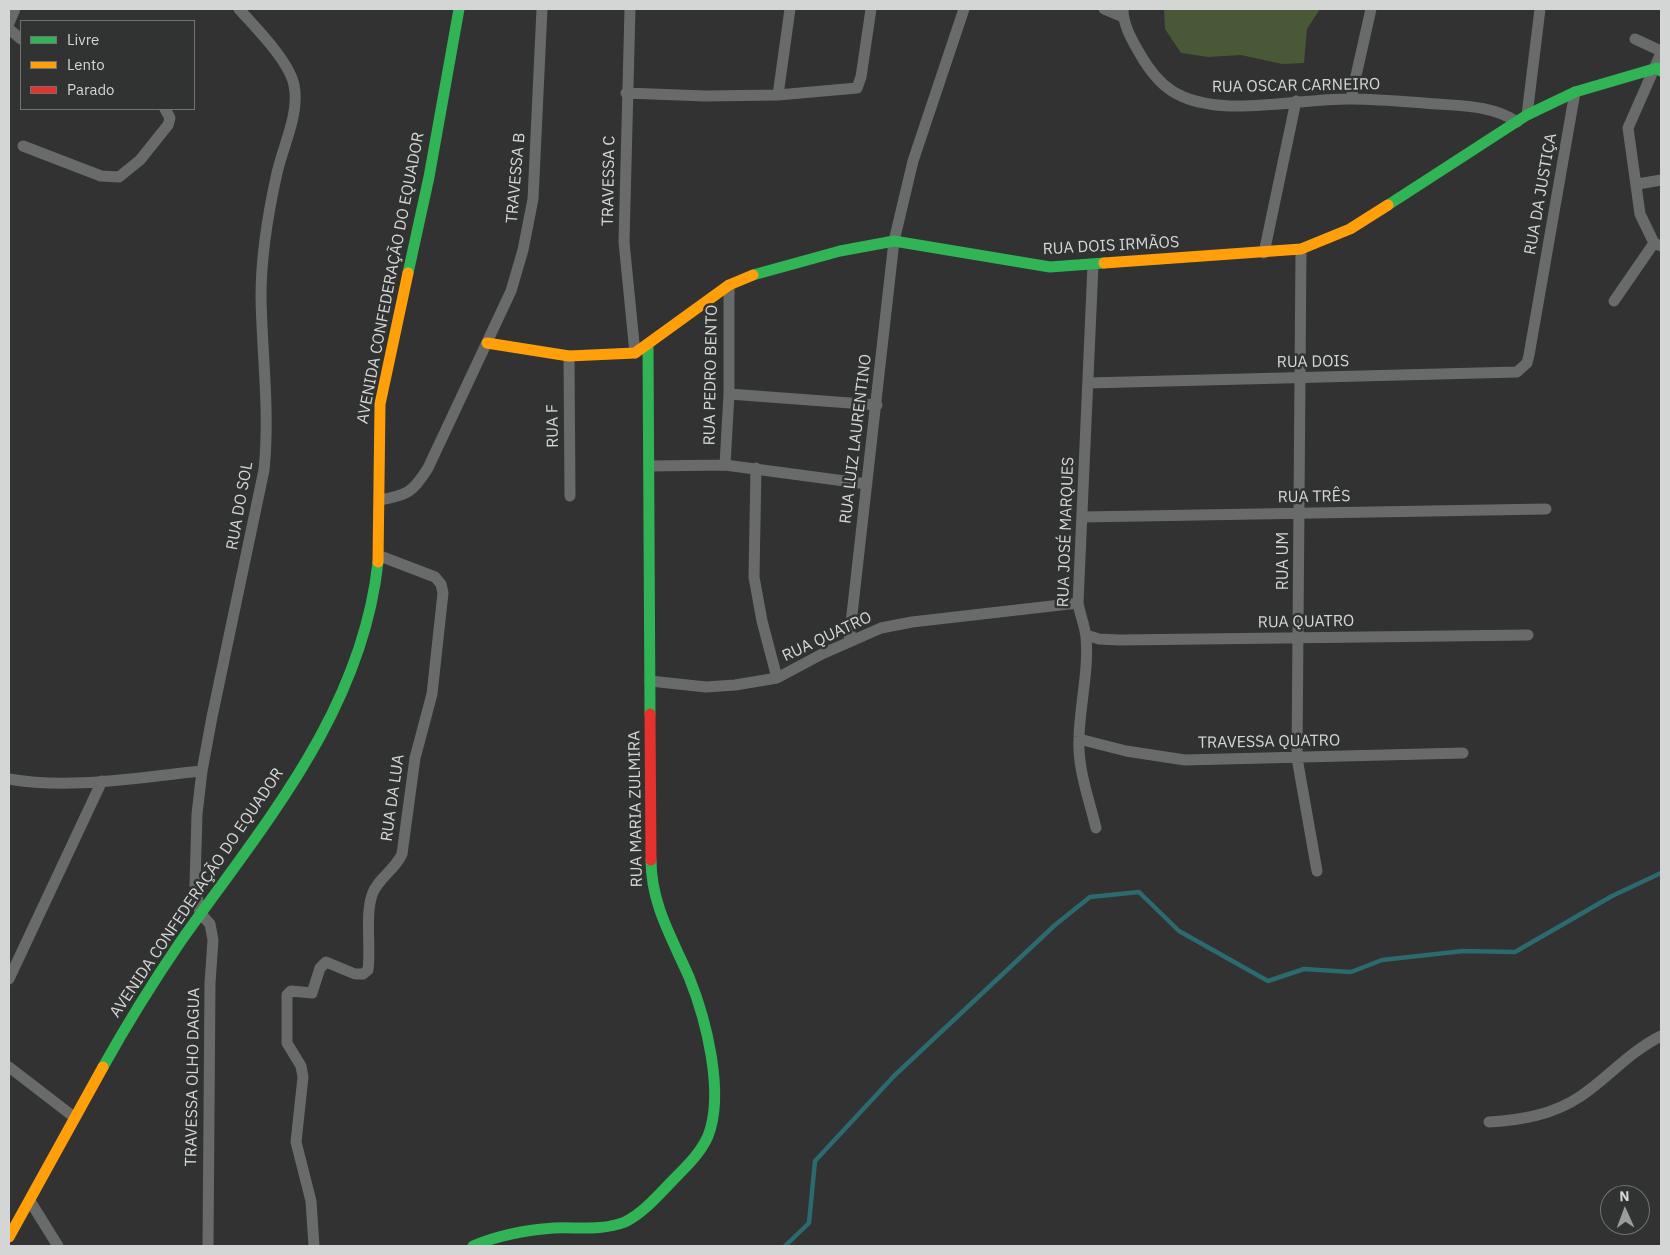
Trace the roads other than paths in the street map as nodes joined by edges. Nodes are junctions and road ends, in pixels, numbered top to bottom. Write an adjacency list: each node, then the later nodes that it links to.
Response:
1 (15, 9): 13 (street)
2 (239, 9): 65 (street, RUA DO SOL)
3 (459, 9): 50 (street, AVENIDA CONFEDERAÇÃO DO EQUADOR)
4 (542, 9): 36 (street, TRAVESSA B)
5 (630, 9): 20 (street, TRAVESSA C)
6 (790, 9): 21 (street)
7 (871, 9): 21 (street)
8 (964, 9): 29 (street, RUA LUIZ LAURENTINO)
9 (1104, 9): 12 (street)
10 (1371, 9): 22 (street)
11 (1540, 9): 25 (street)
12 (1123, 13): 23 (street, RUA OSCAR CARNEIRO)
13 (9, 23)
14 (9, 29): 15 (street)
15 (20, 39)
16 (1635, 39): 17 (street)
17 (1661, 52): 18 (street)
18 (1659, 69): 19 (street); 28 (street)
19 (1575, 92): 25 (street, RUA DA JUSTIÇA); 39 (street, RUA DA JUSTIÇA)
20 (626, 93): 21 (street); 38 (street, TRAVESSA C)
21 (778, 95)
22 (1351, 98): 23 (street, RUA OSCAR CARNEIRO); 25 (street, RUA OSCAR CARNEIRO)
23 (1296, 101): 32 (street)
24 (166, 110): 26 (street)
25 (1522, 119): 31 (street, RUA DOIS IRMÃOS)
26 (23, 146)
27 (1661, 180): 28 (street)
28 (1638, 184): 30 (street)
29 (894, 241): 33 (street, RUA DOIS IRMÃOS); 34 (street, RUA DOIS IRMÃOS); 44 (street, RUA LUIZ LAURENTINO)
30 (1658, 244): 35 (street)
31 (1301, 249): 32 (street, RUA DOIS IRMÃOS); 41 (street, RUA UM)
32 (1264, 252): 33 (street, RUA DOIS IRMÃOS)
33 (1093, 265): 42 (street, RUA JOSÉ MARQUES)
34 (729, 285): 37 (street, RUA DOIS IRMÃOS); 43 (street, RUA PEDRO BENTO)
35 (1614, 301)
36 (487, 343): 40 (street, RUA DOIS IRMÃOS); 50 (street, TRAVESSA B)
37 (648, 344): 38 (street, RUA DOIS IRMÃOS); 46 (street, RUA MARIA ZULMIRA)
38 (635, 353): 40 (street, RUA DOIS IRMÃOS)
39 (1529, 355): 41 (street, RUA DOIS)
40 (569, 356): 49 (street, RUA F)
41 (1301, 379): 42 (street, RUA DOIS); 52 (street, RUA UM)
42 (1088, 383): 53 (street, RUA JOSÉ MARQUES)
43 (729, 394): 44 (street); 45 (street, RUA PEDRO BENTO)
44 (877, 405): 48 (street, RUA LUIZ LAURENTINO)
45 (725, 465): 46 (street); 47 (street)
46 (650, 466): 61 (street, RUA MARIA ZULMIRA)
47 (756, 468): 48 (street); 60 (street)
48 (867, 484): 59 (street, RUA LUIZ LAURENTINO)
49 (570, 496)
50 (380, 500): 54 (street, AVENIDA CONFEDERAÇÃO DO EQUADOR)
51 (1546, 509): 52 (street, RUA TRÊS)
52 (1300, 514): 53 (street, RUA TRÊS); 58 (street, RUA UM)
53 (1083, 518): 55 (street, RUA JOSÉ MARQUES)
54 (380, 556): 70 (street, AVENIDA CONFEDERAÇÃO DO EQUADOR); 80 (street, RUA DA LUA)
55 (1078, 603): 56 (street, RUA JOSÉ MARQUES); 59 (street, RUA QUATRO)
56 (1086, 635): 58 (street, RUA QUATRO); 62 (street, RUA JOSÉ MARQUES)
57 (1528, 635): 58 (street, RUA QUATRO)
58 (1299, 639): 64 (street, RUA UM)
59 (848, 641): 60 (street, RUA QUATRO)
60 (777, 678): 61 (street, RUA QUATRO)
61 (650, 682): 81 (street, RUA MARIA ZULMIRA)
62 (1079, 738): 64 (street, TRAVESSA QUATRO); 68 (street, RUA JOSÉ MARQUES)
63 (1463, 752): 64 (street, TRAVESSA QUATRO)
64 (1297, 758): 69 (street, RUA UM)
65 (202, 771): 67 (street); 70 (street, RUA DO SOL)
66 (9, 779): 67 (street)
67 (102, 781): 71 (street)
68 (1096, 828)
69 (1317, 872)
70 (200, 913): 74 (street, AVENIDA CONFEDERAÇÃO DO EQUADOR); 79 (street, TRAVESSA OLHO DAGUA)
71 (9, 979)
72 (1661, 1036): 75 (street)
73 (9, 1067): 74 (street)
74 (74, 1117): 76 (street, AVENIDA CONFEDERAÇÃO DO EQUADOR)
75 (1489, 1122)
76 (30, 1201): 77 (street, AVENIDA CONFEDERAÇÃO DO EQUADOR); 78 (street)
77 (9, 1237)
78 (58, 1246)
79 (208, 1246)
80 (314, 1246)
81 (474, 1246)

